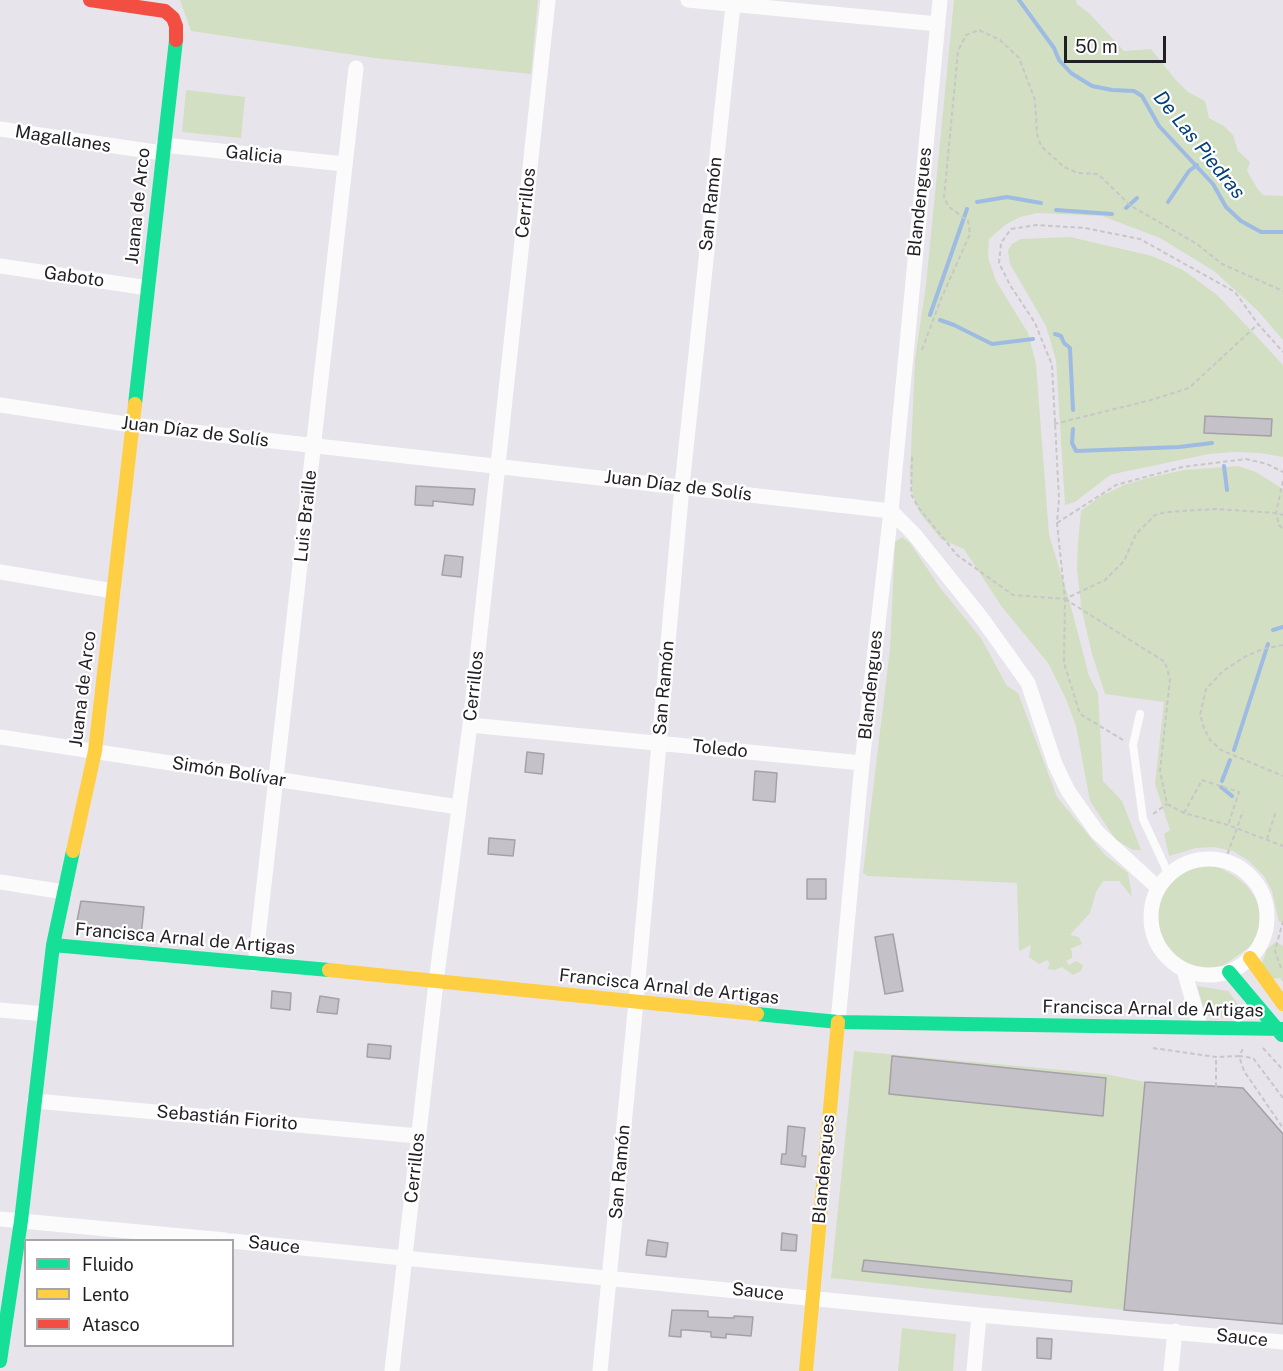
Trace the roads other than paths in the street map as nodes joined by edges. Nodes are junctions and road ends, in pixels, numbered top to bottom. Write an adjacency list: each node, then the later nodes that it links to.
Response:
1 (90, 0): 9 (street, Juana de Arco)
2 (548, 0): 16 (street, Cerrillos)
3 (688, 0): 5 (street)
4 (940, 0): 6 (street, Blandengues)
5 (740, 4): 6 (street); 17 (street, San Ramón)
6 (938, 24): 18 (street, Blandengues)
7 (356, 68): 10 (street, Luis Braille)
8 (0, 129): 9 (street, Magallanes)
9 (162, 149): 10 (street, Galicia); 12 (street, Juana de Arco)
10 (344, 164): 15 (street, Luis Braille)
11 (0, 266): 12 (street, Gaboto)
12 (148, 288): 14 (street, Juana de Arco)
13 (0, 405): 14 (street, Juan Díaz de Solís)
14 (132, 425): 15 (street, Juan Díaz de Solís); 20 (street, Juana de Arco)
15 (314, 445): 16 (street, Juan Díaz de Solís); 27 (street, Luis Braille)
16 (497, 466): 17 (street, Juan Díaz de Solís); 22 (street, Cerrillos)
17 (682, 486): 18 (street, Juan Díaz de Solís); 24 (street, San Ramón)
18 (891, 511): 26 (street, Blandengues); 31 (street)
19 (0, 572): 20 (street)
20 (113, 591): 25 (street, Juana de Arco)
21 (1140, 714): 29 (lane)
22 (470, 725): 24 (street, Toledo); 28 (street, Cerrillos)
23 (0, 737): 25 (street, Simón Bolívar)
24 (659, 742): 26 (street, Toledo); 39 (street, San Ramón)
25 (95, 751): 27 (street, Simón Bolívar); 32 (street, Juana de Arco)
26 (862, 764): 43 (street, Blandengues)
27 (277, 779): 28 (street, Simón Bolívar); 35 (street, Luis Braille)
28 (458, 807): 38 (street, Cerrillos)
29 (1168, 874): 31 (street); 34 (street)
30 (0, 882): 32 (street)
31 (1158, 888): 36 (street)
32 (64, 892): 33 (street, Juana de Arco)
33 (53, 945): 35 (street, Francisca Arnal de Artigas); 42 (street, Juana de Arco)
34 (1250, 958): 37 (street); 40 (street)
35 (255, 964): 38 (street, Francisca Arnal de Artigas)
36 (1184, 970): 37 (street); 44 (street)
37 (1228, 972): 45 (street)
38 (436, 982): 39 (street, Francisca Arnal de Artigas); 47 (street, Cerrillos)
39 (636, 1002): 43 (street, Francisca Arnal de Artigas); 53 (street, San Ramón)
40 (1283, 1004)
41 (0, 1010): 42 (street)
42 (45, 1014): 46 (street, Juana de Arco)
43 (838, 1022): 44 (street, Francisca Arnal de Artigas); 54 (street, Blandengues)
44 (1200, 1026): 45 (street, Francisca Arnal de Artigas)
45 (1281, 1032)
46 (35, 1101): 47 (street, Sebastián Fiorito); 49 (street, Juana de Arco)
47 (418, 1136): 52 (street, Cerrillos)
48 (0, 1219): 49 (street, Sauce)
49 (21, 1221): 50 (street, Sauce); 58 (street, Juana de Arco)
50 (214, 1239)
51 (234, 1241): 52 (street, Sauce)
52 (405, 1258): 53 (street, Sauce); 59 (street, Cerrillos)
53 (610, 1278): 54 (street, Sauce); 60 (street, San Ramón)
54 (813, 1298): 55 (street, Sauce); 61 (street, Blandengues)
55 (979, 1315): 56 (street, Sauce); 62 (street)
56 (1175, 1331): 57 (street, Sauce); 63 (street)
57 (1283, 1342)
58 (0, 1359)
59 (392, 1371)
60 (600, 1371)
61 (806, 1371)
62 (974, 1371)
63 (1171, 1371)

